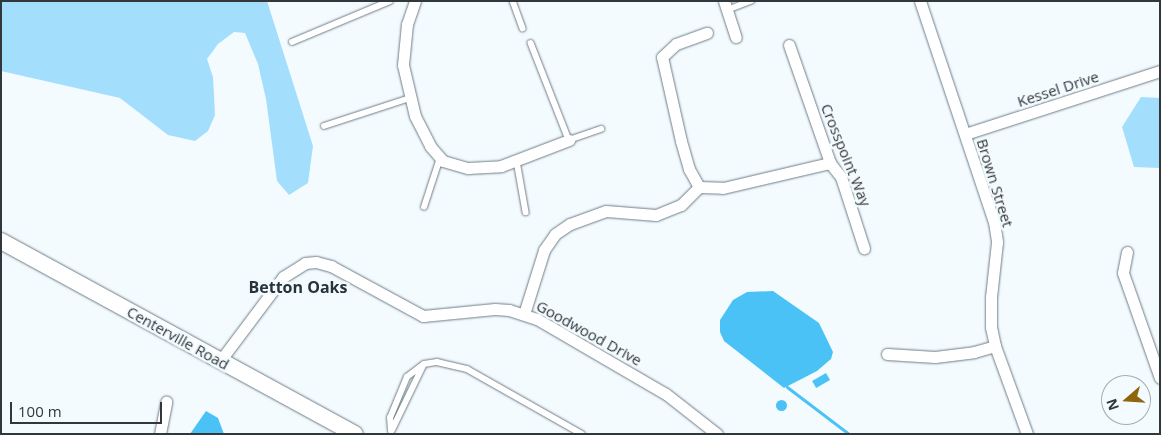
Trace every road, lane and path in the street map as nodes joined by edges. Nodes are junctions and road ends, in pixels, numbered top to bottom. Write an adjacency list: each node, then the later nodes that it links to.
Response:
1 (390, 1): 10 (lane)
2 (416, 1): 14 (street)
3 (513, 1): 7 (lane)
4 (751, 1): 6 (lane)
5 (920, 1): 17 (street, Brown Street)
6 (726, 6): 9 (street)
7 (523, 28)
8 (707, 32): 22 (street)
9 (736, 36)
10 (292, 42)
11 (531, 43): 18 (lane)
12 (789, 45): 21 (street, Crosspoint Way)
13 (1160, 71): 17 (street, Kessel Drive)
14 (410, 98): 15 (lane); 19 (street)
15 (324, 126)
16 (601, 129): 18 (lane)
17 (965, 134): 29 (street, Brown Street)
18 (569, 140): 20 (street)
19 (440, 158): 20 (street); 23 (lane)
20 (517, 161): 24 (lane)
21 (830, 163): 22 (street); 26 (street, Crosspoint Way)
22 (699, 187): 28 (street)
23 (424, 207)
24 (526, 212)
25 (1, 241): 31 (main road, Centerville Road)
26 (864, 248)
27 (1127, 252): 33 (street)
28 (524, 314): 31 (street, Goodwood Drive); 39 (street, Goodwood Drive)
29 (995, 346): 30 (street); 40 (street, Brown Street)
30 (887, 354)
31 (220, 361): 37 (main road, Centerville Road)
32 (424, 364): 35 (lane); 35 (lane); 38 (lane)
33 (1160, 378)
34 (166, 402): 36 (street)
35 (390, 432)
36 (160, 434)
37 (355, 434)
38 (582, 434)
39 (717, 434)
40 (1027, 434)

